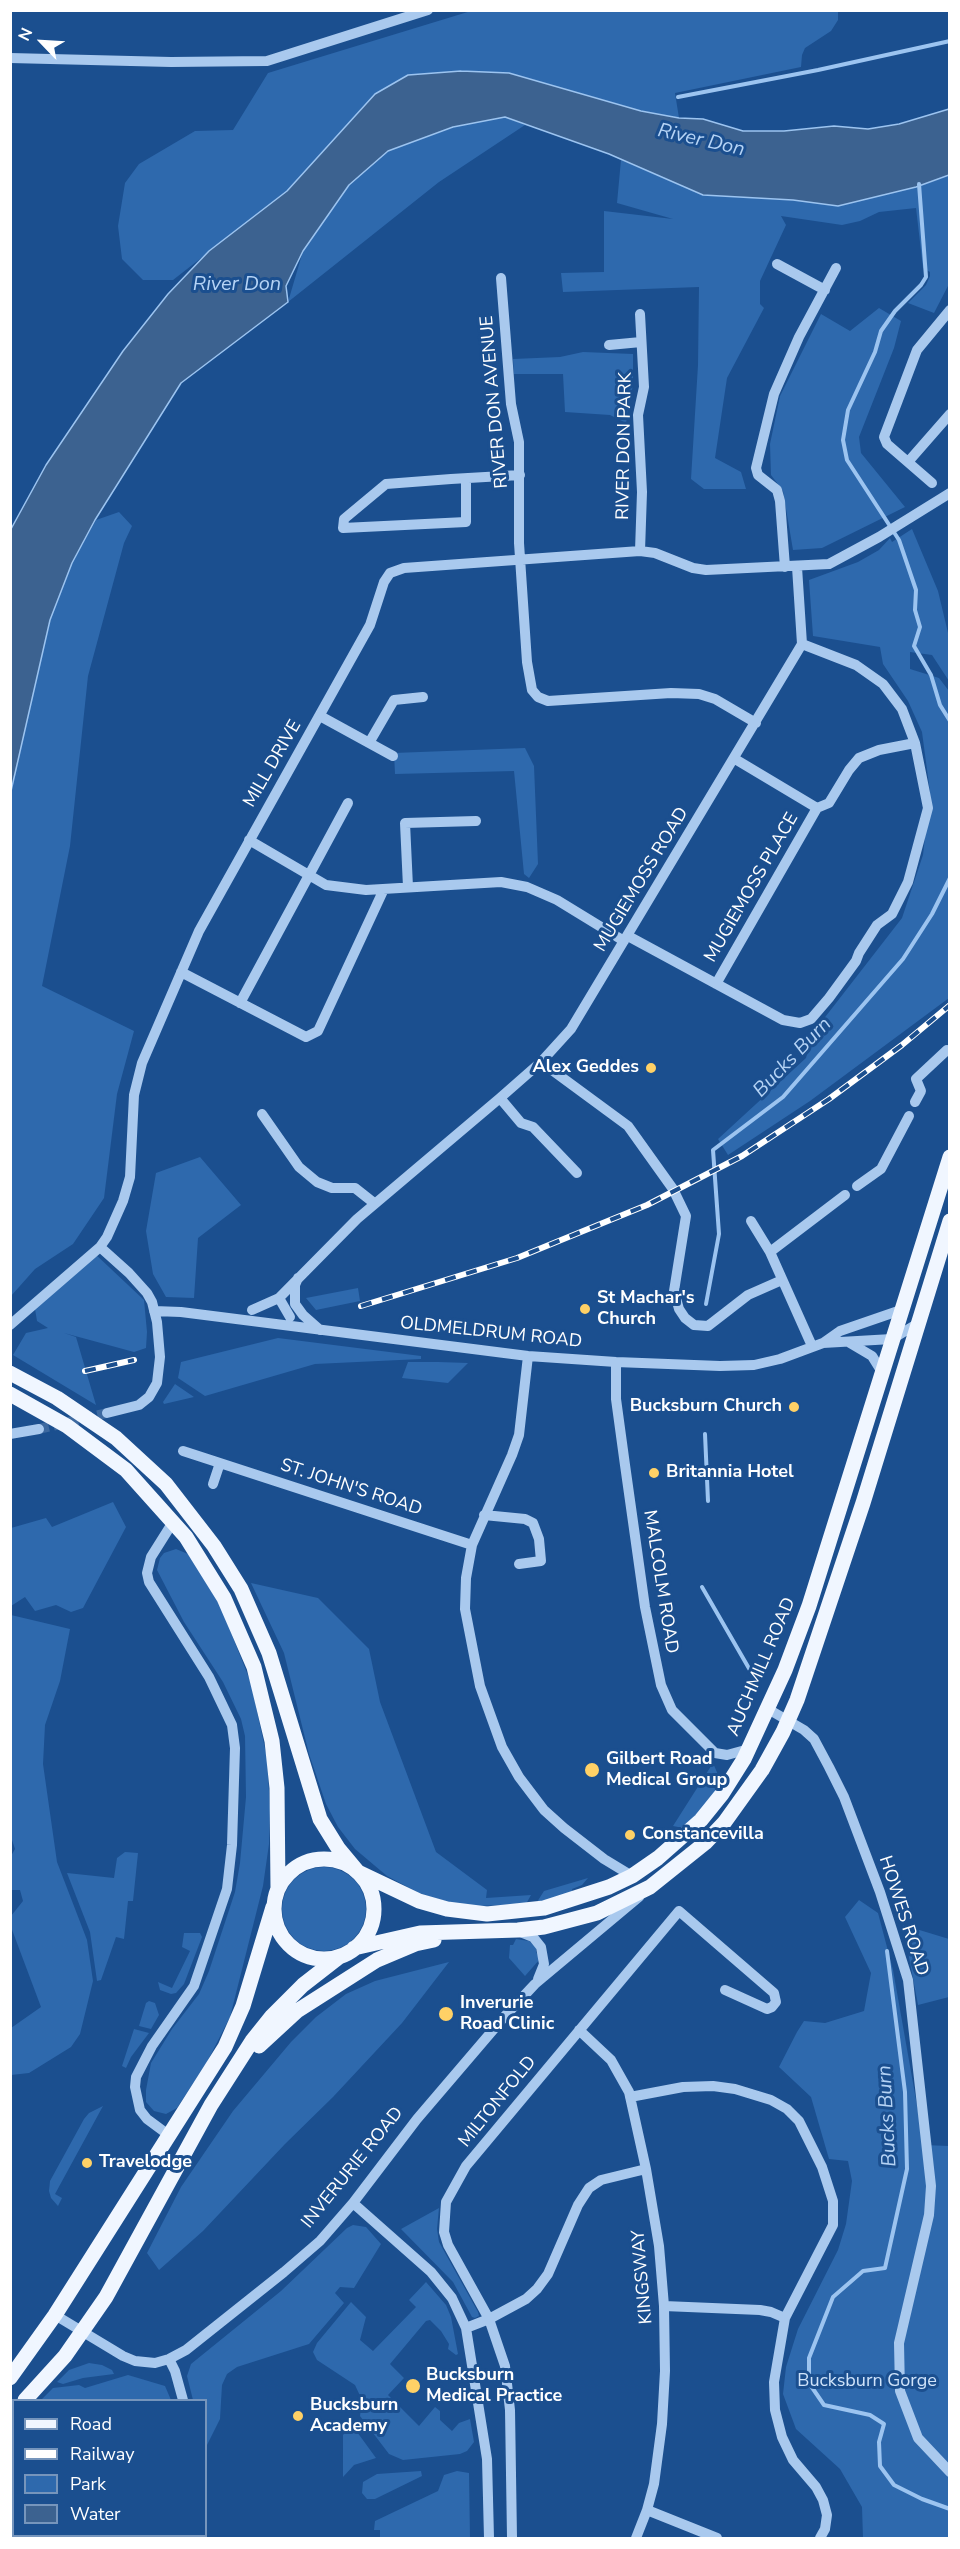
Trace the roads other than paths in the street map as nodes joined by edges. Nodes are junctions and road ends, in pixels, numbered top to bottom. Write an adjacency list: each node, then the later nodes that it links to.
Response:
1 (428, 10): 2 (street)
2 (10, 58)
3 (777, 264): 6 (street)
4 (836, 268): 6 (street)
5 (501, 278): 13 (street, RIVER DON AVENUE)
6 (825, 290): 19 (street)
7 (950, 310): 12 (street)
8 (640, 315): 9 (street, RIVER DON PARK)
9 (641, 342): 10 (street); 17 (street, RIVER DON PARK)
10 (609, 345)
11 (950, 414): 12 (street)
12 (908, 462): 15 (street)
13 (520, 475): 14 (street); 18 (street, RIVER DON AVENUE)
14 (466, 478): 14 (street)
15 (932, 483)
16 (950, 494): 20 (street)
17 (640, 551): 18 (street, MILL DRIVE); 19 (street, MILL DRIVE)
18 (522, 559): 23 (street, MILL DRIVE); 24 (street, RIVER DON AVENUE)
19 (785, 567): 20 (street, MILL DRIVE)
20 (797, 567): 21 (street)
21 (802, 644): 24 (street, MUGIEMOSS ROAD); 26 (street)
22 (423, 697): 25 (street)
23 (320, 716): 25 (street); 32 (street, MILL DRIVE)
24 (756, 723): 28 (street, MUGIEMOSS ROAD)
25 (369, 743): 27 (street)
26 (915, 743): 30 (street, MUGIEMOSS PLACE); 38 (street)
27 (393, 756)
28 (735, 759): 30 (street, MUGIEMOSS PLACE); 36 (street, MUGIEMOSS ROAD)
29 (348, 803): 33 (street)
30 (817, 808): 38 (street, MUGIEMOSS PLACE)
31 (476, 821): 34 (street)
32 (249, 840): 33 (street); 37 (street, MILL DRIVE)
33 (308, 874): 35 (street); 39 (street)
34 (408, 887): 35 (street); 36 (street)
35 (384, 889): 39 (street)
36 (626, 939): 38 (street); 41 (street, MUGIEMOSS ROAD)
37 (181, 972): 39 (street); 53 (street, MILL DRIVE)
38 (716, 984)
39 (240, 1003)
40 (947, 1050): 43 (street)
41 (541, 1062): 42 (street, MUGIEMOSS ROAD); 56 (street)
42 (500, 1098): 47 (street); 50 (street, MUGIEMOSS ROAD)
43 (915, 1102)
44 (262, 1114): 50 (street)
45 (909, 1116): 48 (street)
46 (950, 1157): 59 (main road, AUCHMILL ROAD)
47 (577, 1173)
48 (857, 1186)
49 (845, 1195): 54 (street)
50 (374, 1203): 55 (street, MUGIEMOSS ROAD)
51 (751, 1221): 54 (street)
52 (950, 1221): 62 (main road)
53 (100, 1247): 60 (street); 63 (street, MILL DRIVE)
54 (770, 1252): 56 (street)
55 (298, 1278): 57 (street, MUGIEMOSS ROAD); 64 (street)
56 (782, 1280): 67 (street)
57 (279, 1298): 58 (street, MUGIEMOSS ROAD); 61 (street)
58 (252, 1310)
59 (901, 1310): 65 (main road, AUCHMILL ROAD); 67 (street, OLDMELDRUM ROAD)
60 (154, 1311): 64 (street, OLDMELDRUM ROAD); 73 (street)
61 (290, 1317)
62 (917, 1324): 65 (street, OLDMELDRUM ROAD); 84 (main road)
63 (10, 1325)
64 (322, 1331): 68 (street, OLDMELDRUM ROAD)
65 (892, 1339): 66 (street, OLDMELDRUM ROAD); 70 (main road, AUCHMILL ROAD)
66 (849, 1342): 67 (street, OLDMELDRUM ROAD); 70 (street)
67 (818, 1345): 69 (street, OLDMELDRUM ROAD)
68 (528, 1356): 69 (street, OLDMELDRUM ROAD); 79 (street)
69 (616, 1362): 85 (street, MALCOLM ROAD)
70 (882, 1372): 83 (main road, AUCHMILL ROAD)
71 (10, 1373): 86 (main road)
72 (10, 1394): 80 (main road)
73 (107, 1413)
74 (39, 1429): 75 (street)
75 (10, 1434)
76 (183, 1450): 77 (street, ST. JOHN'S ROAD)
77 (220, 1463): 78 (street); 81 (street, ST. JOHN'S ROAD)
78 (213, 1484)
79 (484, 1515): 81 (street); 82 (street)
80 (173, 1522): 89 (main road); 100 (street)
81 (472, 1545): 87 (street)
82 (519, 1564)
83 (768, 1708): 84 (street, HOWES ROAD); 85 (main road, AUCHMILL ROAD)
84 (788, 1721): 88 (main road); 113 (street, HOWES ROAD)
85 (749, 1749): 87 (main road, AUCHMILL ROAD)
86 (358, 1872): 87 (main road, AUCHMILL ROAD); 89 (main road); 93 (main road)
87 (632, 1876)
88 (650, 1887): 91 (main road); 95 (street, INVERURIE ROAD)
89 (278, 1889): 90 (main road)
90 (273, 1907): 94 (main road); 100 (main road)
91 (518, 1930): 92 (main road); 95 (street, INVERURIE ROAD)
92 (490, 1932): 93 (main road); 98 (main road)
93 (354, 1948): 94 (main road)
94 (339, 1957): 98 (main road)
95 (535, 1984): 102 (street, INVERURIE ROAD)
96 (725, 1990): 97 (street, MILTONFOLD)
97 (579, 2030): 99 (street, KINGSWAY); 106 (street, MILTONFOLD)
98 (231, 2074): 108 (main road)
99 (630, 2097): 101 (street, KINGSWAY); 105 (street)
100 (170, 2136): 104 (main road)
101 (646, 2169): 103 (street, KINGSWAY); 106 (street)
102 (353, 2203): 107 (street); 109 (street, INVERURIE ROAD)
103 (664, 2306): 105 (street); 114 (street, KINGSWAY)
104 (55, 2315): 108 (street, INVERURIE ROAD); 110 (main road)
105 (785, 2318): 119 (street)
106 (489, 2319): 107 (street); 116 (street)
107 (466, 2328): 115 (street)
108 (82, 2331): 109 (street, INVERURIE ROAD); 111 (main road)
109 (169, 2359): 112 (street)
110 (10, 2378)
111 (26, 2399)
112 (183, 2399)
113 (950, 2472)
114 (647, 2510): 117 (street, KINGSWAY); 118 (street)
115 (489, 2538)
116 (512, 2538)
117 (636, 2538)
118 (717, 2538)
119 (820, 2538)

